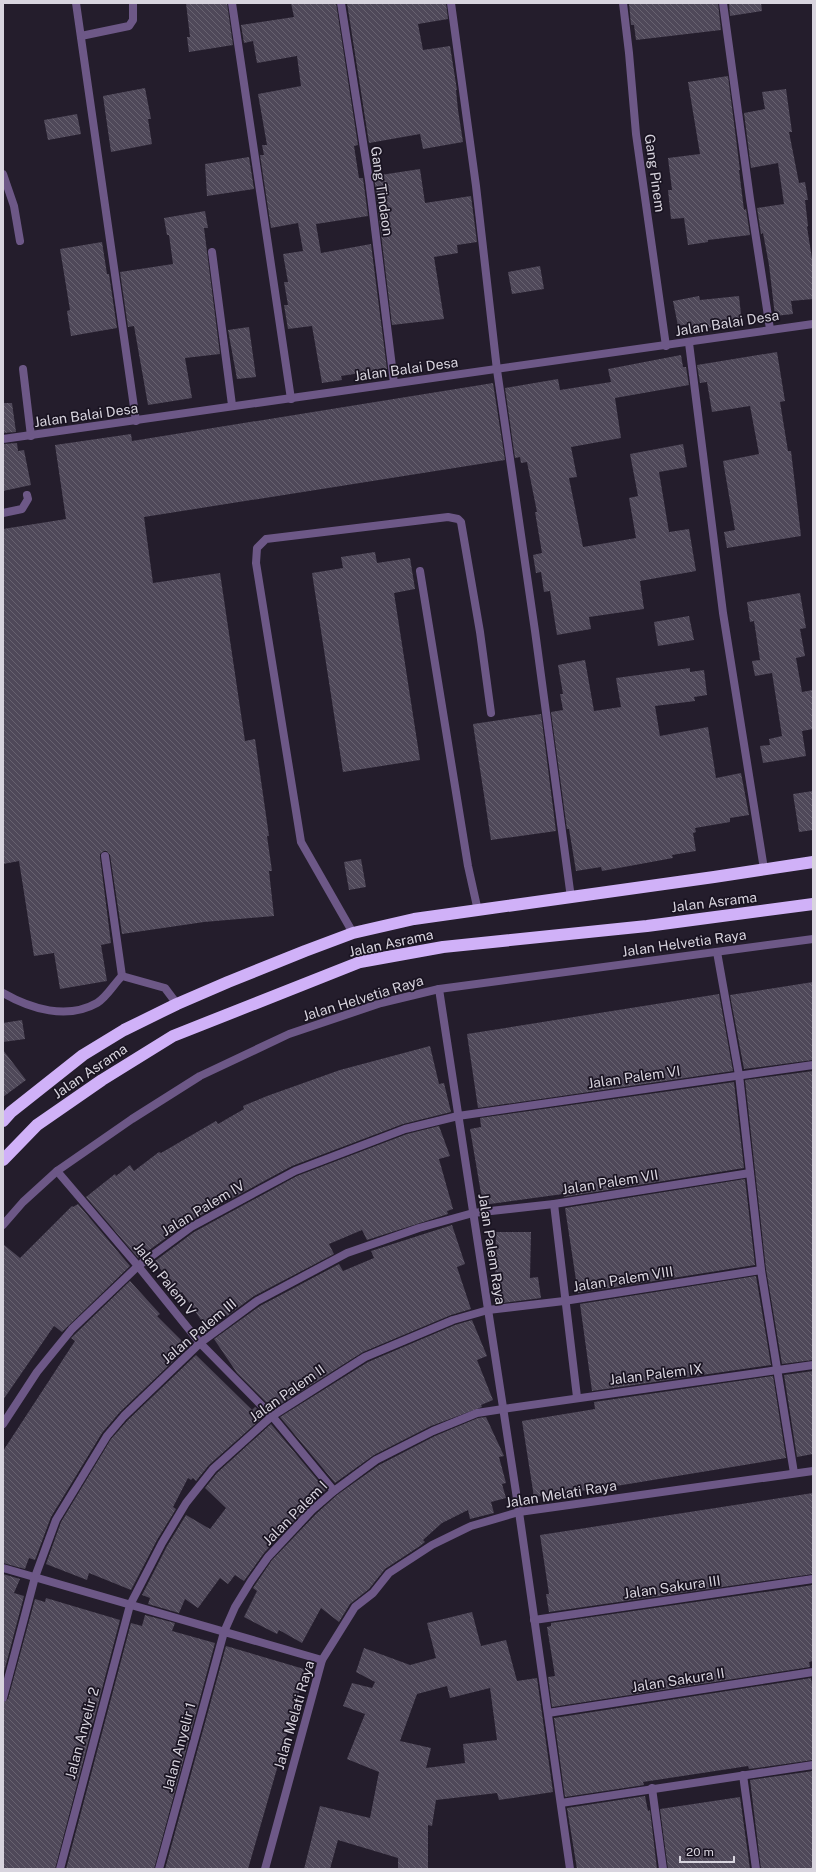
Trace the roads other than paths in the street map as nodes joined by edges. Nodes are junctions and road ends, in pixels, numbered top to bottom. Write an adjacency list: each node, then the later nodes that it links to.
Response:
1 (76, 3): 8 (street)
2 (133, 3): 8 (street)
3 (232, 3): 19 (street)
4 (341, 3): 18 (street, Gang Tindaon)
5 (452, 3): 17 (street)
6 (623, 3): 15 (street, Gang Pinem)
7 (724, 3): 13 (street)
8 (81, 36): 21 (street)
9 (3, 174): 10 (street)
10 (20, 241)
11 (212, 252): 20 (street)
12 (813, 324): 13 (street, Jalan Balai Desa)
13 (770, 329): 14 (street, Jalan Balai Desa)
14 (689, 343): 15 (street, Jalan Balai Desa); 30 (street)
15 (666, 346): 17 (street, Jalan Balai Desa)
16 (23, 369): 22 (street)
17 (497, 370): 18 (street, Jalan Balai Desa); 31 (street)
18 (394, 383): 19 (street, Jalan Balai Desa)
19 (291, 399): 20 (street, Jalan Balai Desa)
20 (232, 406): 21 (street, Jalan Balai Desa)
21 (136, 421): 22 (street, Jalan Balai Desa)
22 (31, 436): 23 (street, Jalan Balai Desa)
23 (3, 439)
24 (27, 495): 25 (street)
25 (3, 513)
26 (420, 571): 33 (street)
27 (491, 713): 34 (street)
28 (105, 856): 37 (street)
29 (813, 862): 30 (highway, Jalan Asrama)
30 (764, 869): 31 (highway, Jalan Asrama)
31 (571, 898): 33 (highway, Jalan Asrama)
32 (813, 904): 45 (highway, Jalan Asrama)
33 (478, 911): 34 (highway, Jalan Asrama)
34 (353, 933): 40 (highway, Jalan Asrama)
35 (813, 939): 36 (street, Jalan Helvetia Raya)
36 (718, 952): 38 (street, Jalan Helvetia Raya); 42 (street)
37 (122, 976): 39 (street); 40 (street)
38 (439, 989): 43 (street, Jalan Palem Raya); 46 (street, Jalan Helvetia Raya)
39 (3, 993)
40 (177, 1004): 44 (highway, Jalan Asrama)
41 (813, 1065): 42 (street, Jalan Palem VI)
42 (739, 1075): 43 (street, Jalan Palem VI); 47 (street)
43 (458, 1116): 49 (street, Jalan Palem Raya); 51 (street, Jalan Palem IV)
44 (3, 1120)
45 (3, 1160)
46 (57, 1171): 50 (street, Jalan Helvetia Raya); 51 (street, Jalan Palem V)
47 (750, 1173): 48 (street, Jalan Palem VII); 52 (street)
48 (554, 1204): 49 (street, Jalan Palem VII); 53 (street)
49 (473, 1213): 54 (street, Jalan Palem Raya); 55 (street, Jalan Palem III)
50 (3, 1225)
51 (138, 1266): 55 (street, Jalan Palem V); 61 (street, Jalan Palem IV)
52 (761, 1270): 53 (street, Jalan Palem VIII); 57 (street)
53 (564, 1301): 54 (street, Jalan Palem VIII); 58 (street)
54 (488, 1310): 59 (street, Jalan Palem Raya); 60 (street, Jalan Palem II)
55 (200, 1343): 60 (street, Jalan Palem V); 67 (street, Jalan Palem III)
56 (813, 1365): 57 (street, Jalan Palem IX)
57 (778, 1371): 58 (street, Jalan Palem IX); 63 (street)
58 (576, 1397): 59 (street, Jalan Palem IX)
59 (503, 1409): 64 (street, Jalan Palem I); 65 (street, Jalan Palem Raya)
60 (272, 1416): 64 (street, Jalan Palem V); 69 (street, Jalan Palem II)
61 (3, 1424)
62 (813, 1471): 63 (street, Jalan Melati Raya)
63 (794, 1473): 65 (street, Jalan Melati Raya)
64 (334, 1490): 71 (street, Jalan Palem I)
65 (519, 1512): 70 (street, Jalan Palem Raya); 72 (street, Jalan Melati Raya)
66 (3, 1568): 67 (street)
67 (34, 1577): 69 (street); 74 (street, Jalan Palem III)
68 (813, 1579): 70 (street, Jalan Sakura III)
69 (130, 1604): 71 (street); 80 (street, Jalan Anyelir 2)
70 (534, 1620): 75 (street, Jalan Palem Raya)
71 (224, 1632): 72 (street); 81 (street, Jalan Anyelir 1)
72 (322, 1660): 82 (street, Jalan Melati Raya)
73 (813, 1672): 75 (street, Jalan Sakura II)
74 (3, 1698)
75 (548, 1714): 79 (street, Jalan Palem Raya)
76 (813, 1765): 77 (street)
77 (743, 1775): 78 (street); 85 (street)
78 (652, 1788): 79 (street); 84 (street)
79 (561, 1803): 83 (street, Jalan Palem Raya)
80 (60, 1869)
81 (159, 1869)
82 (265, 1869)
83 (570, 1869)
84 (662, 1869)
85 (756, 1869)

